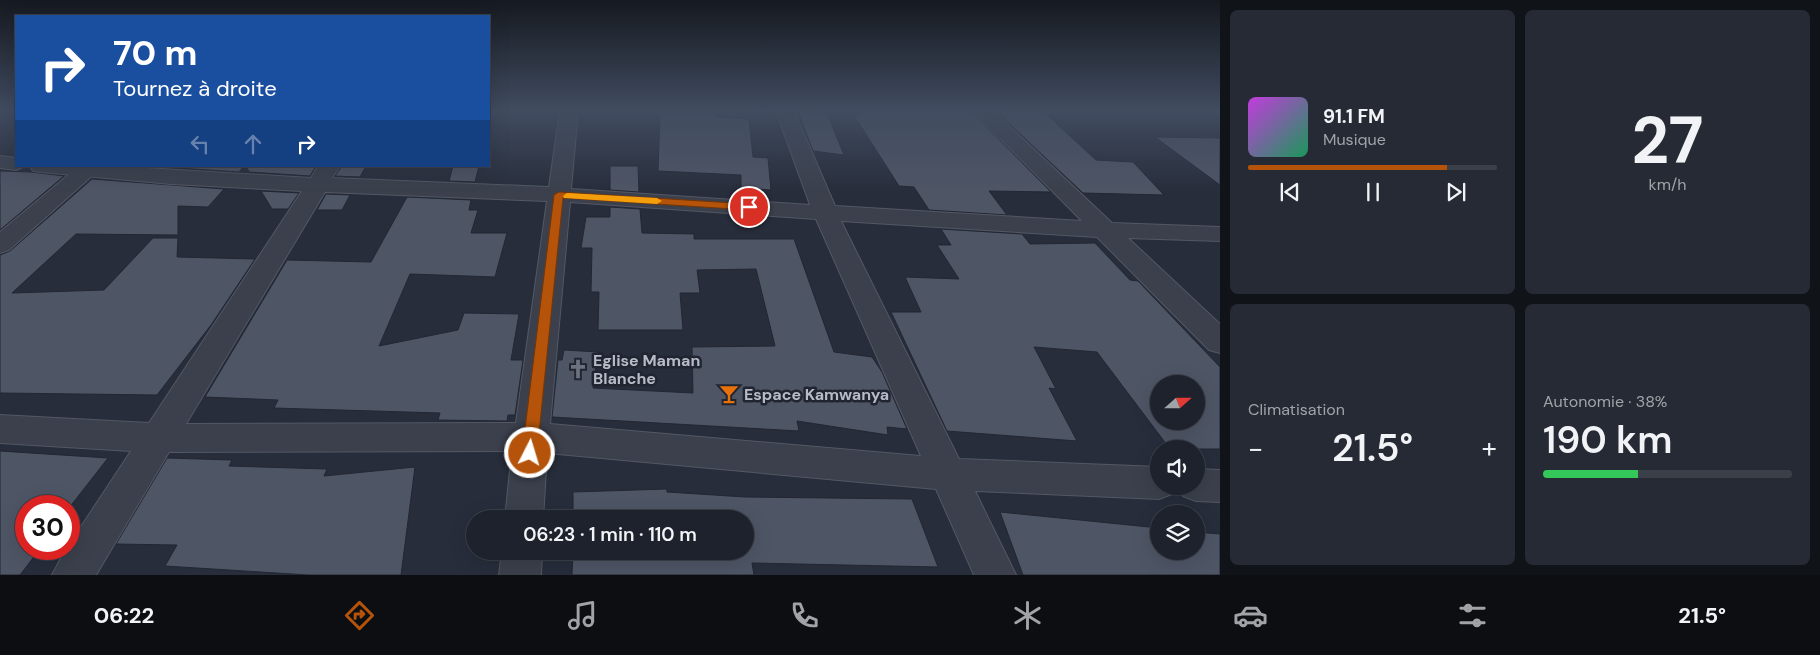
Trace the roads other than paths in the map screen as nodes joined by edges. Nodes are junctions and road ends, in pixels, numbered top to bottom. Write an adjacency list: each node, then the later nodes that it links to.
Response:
1 (566, 138): 9 (street)
2 (796, 138): 10 (street)
3 (1009, 138): 11 (street)
4 (0, 162): 5 (street)
5 (15, 164)
6 (57, 167): 7 (street)
7 (89, 169): 8 (street); 13 (street)
8 (323, 176): 9 (street); 17 (street)
9 (559, 195): 10 (street); 16 (street)
10 (825, 212): 11 (street); 18 (street)
11 (1104, 231): 12 (street); 14 (street)
12 (1220, 234)
13 (0, 245)
14 (1220, 342)
15 (0, 428): 17 (street)
16 (531, 437): 17 (street); 18 (street); 22 (street)
17 (159, 438): 24 (street)
18 (948, 474): 19 (street); 26 (street)
19 (1150, 483)
20 (1205, 485): 21 (street)
21 (1220, 486)
22 (525, 510)
23 (521, 560): 25 (street)
24 (72, 575)
25 (520, 575)
26 (996, 575)

